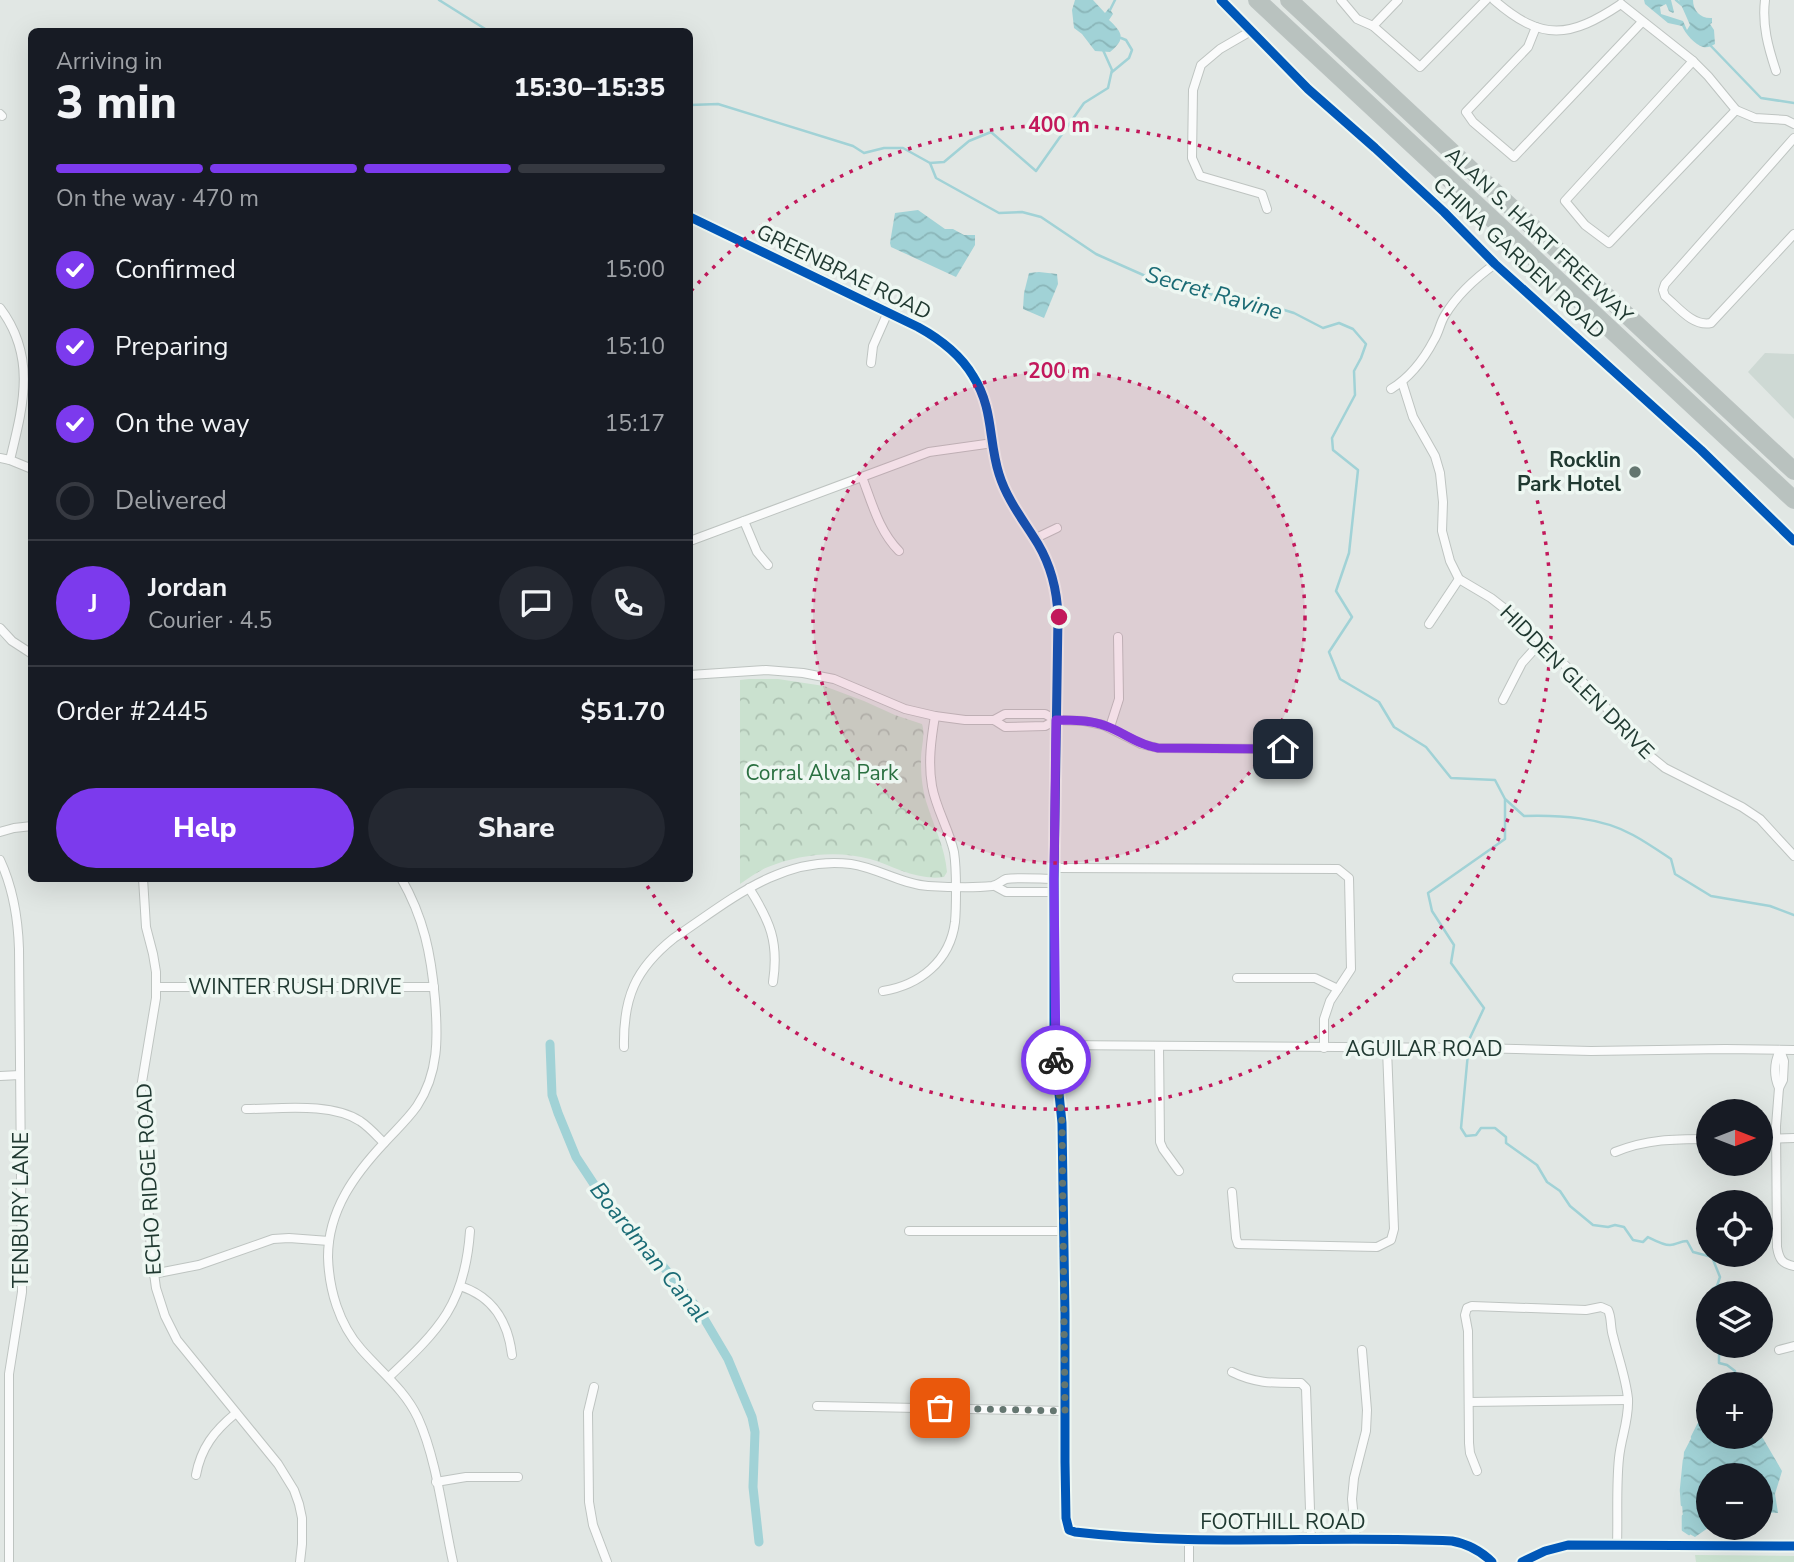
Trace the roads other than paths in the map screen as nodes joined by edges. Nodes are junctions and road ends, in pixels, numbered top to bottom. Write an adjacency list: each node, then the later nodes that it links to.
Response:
1 (1221, 0): 13 (street, CHINA GARDEN ROAD)
2 (1257, 0): 36 (highway, ALAN S. HART FREEWAY)
3 (1289, 0): 28 (highway, ALAN S. HART FREEWAY)
4 (1341, 0): 11 (street)
5 (1398, 0): 11 (street)
6 (1486, 0): 11 (street)
7 (1494, 0): 12 (street)
8 (1765, 0): 15 (street)
9 (1622, 2): 10 (street); 12 (street)
10 (1642, 22): 12 (street); 14 (street)
11 (1373, 26)
12 (1536, 27)
13 (1251, 31): 19 (street); 22 (street, CHINA GARDEN ROAD)
14 (1693, 61): 16 (street); 16 (street)
15 (1776, 71)
16 (1737, 110): 17 (street)
17 (1794, 124)
18 (1794, 138): 21 (street)
19 (1267, 209)
20 (693, 218): 24 (street, GREENBRAE ROAD)
21 (1794, 234)
22 (1495, 264): 26 (street); 41 (street, CHINA GARDEN ROAD)
23 (0, 308): 32 (street)
24 (888, 312): 25 (street); 29 (street, GREENBRAE ROAD)
25 (871, 363)
26 (1402, 382): 27 (street); 44 (street)
27 (1391, 389)
28 (1755, 435): 30 (highway); 34 (highway, ALAN S. HART FREEWAY)
29 (993, 443): 35 (street); 39 (street, GREENBRAE ROAD)
30 (1794, 457)
31 (0, 458): 32 (street)
32 (10, 460): 33 (street)
33 (28, 467)
34 (1794, 471)
35 (862, 477): 37 (street); 42 (street)
36 (1794, 502)
37 (744, 521): 40 (street); 43 (street)
38 (1057, 527): 39 (street)
39 (1034, 539): 53 (street, GREENBRAE ROAD)
40 (693, 540)
41 (1794, 541)
42 (899, 551)
43 (768, 565)
44 (1459, 579): 45 (street); 48 (street, HIDDEN GLEN DRIVE)
45 (1429, 624)
46 (0, 628): 49 (street)
47 (1118, 637): 54 (street)
48 (1540, 643): 51 (street); 58 (street, HIDDEN GLEN DRIVE)
49 (28, 651)
50 (693, 675): 52 (street)
51 (1503, 700)
52 (935, 716): 53 (street); 64 (street)
53 (1056, 720): 54 (street); 60 (street, GREENBRAE ROAD)
54 (1110, 727): 55 (street)
55 (1306, 746)
56 (28, 826): 57 (street)
57 (0, 832)
58 (1794, 856)
59 (0, 860): 81 (street, TENBURY LANE)
60 (1055, 868): 61 (street, GREENBRAE ROAD); 72 (street)
61 (1054, 879): 65 (street); 67 (street, GREENBRAE ROAD)
62 (143, 882): 70 (street, ECHO RIDGE ROAD)
63 (403, 882): 71 (street)
64 (956, 886): 65 (street); 66 (street); 73 (street)
65 (995, 886): 67 (street)
66 (749, 888): 69 (street); 76 (street)
67 (1054, 892): 74 (street, GREENBRAE ROAD)
68 (1237, 978): 72 (street)
69 (773, 982)
70 (156, 987): 71 (street, WINTER RUSH DRIVE); 96 (street, ECHO RIDGE ROAD)
71 (434, 987): 87 (street)
72 (1338, 989): 77 (street)
73 (883, 990)
74 (1054, 1045): 75 (street, AGUILAR ROAD); 93 (street, GREENBRAE ROAD)
75 (1159, 1046): 77 (street, AGUILAR ROAD); 89 (street)
76 (624, 1047)
77 (1324, 1048): 78 (street, AGUILAR ROAD)
78 (1387, 1049): 79 (street, AGUILAR ROAD); 90 (street)
79 (1780, 1050): 80 (street, AGUILAR ROAD); 86 (street)
80 (1794, 1050)
81 (20, 1075): 82 (street); 110 (street, TENBURY LANE)
82 (0, 1076)
83 (246, 1108): 87 (street)
84 (1794, 1138): 86 (street)
85 (1696, 1139): 88 (street)
86 (1776, 1139): 95 (street)
87 (384, 1143): 94 (street)
88 (1615, 1152)
89 (1179, 1171)
90 (1231, 1192)
91 (470, 1231): 97 (street)
92 (909, 1231): 93 (street)
93 (1064, 1231): 108 (street, GREENBRAE ROAD)
94 (329, 1241): 96 (street); 103 (street)
95 (1794, 1266)
96 (153, 1274): 109 (street, ECHO RIDGE ROAD)
97 (460, 1286): 101 (street); 103 (street)
98 (1794, 1346): 100 (street)
99 (1362, 1350): 118 (street)
100 (1779, 1350)
101 (512, 1355)
102 (1232, 1372): 117 (street)
103 (389, 1377): 114 (street)
104 (594, 1387): 124 (street)
105 (1628, 1400): 106 (street); 106 (street); 119 (street)
106 (1469, 1402): 111 (street)
107 (817, 1406): 108 (street)
108 (1065, 1411): 115 (street, GREENBRAE ROAD)
109 (236, 1413): 112 (street); 122 (street, ECHO RIDGE ROAD)
110 (5, 1434): 121 (street, TENBURY LANE)
111 (1477, 1472)
112 (196, 1475)
113 (518, 1477): 114 (street)
114 (436, 1482): 123 (street)
115 (1069, 1530): 116 (street, FOOTHILL ROAD)
116 (1189, 1539): 117 (street, FOOTHILL ROAD); 125 (street)
117 (1311, 1540): 118 (street, FOOTHILL ROAD)
118 (1356, 1540): 126 (street, FOOTHILL ROAD)
119 (1617, 1545): 120 (street); 127 (street)
120 (1794, 1546)
121 (9, 1562)
122 (300, 1562)
123 (453, 1562)
124 (607, 1562)
125 (1189, 1562)
126 (1492, 1562)
127 (1522, 1562)

